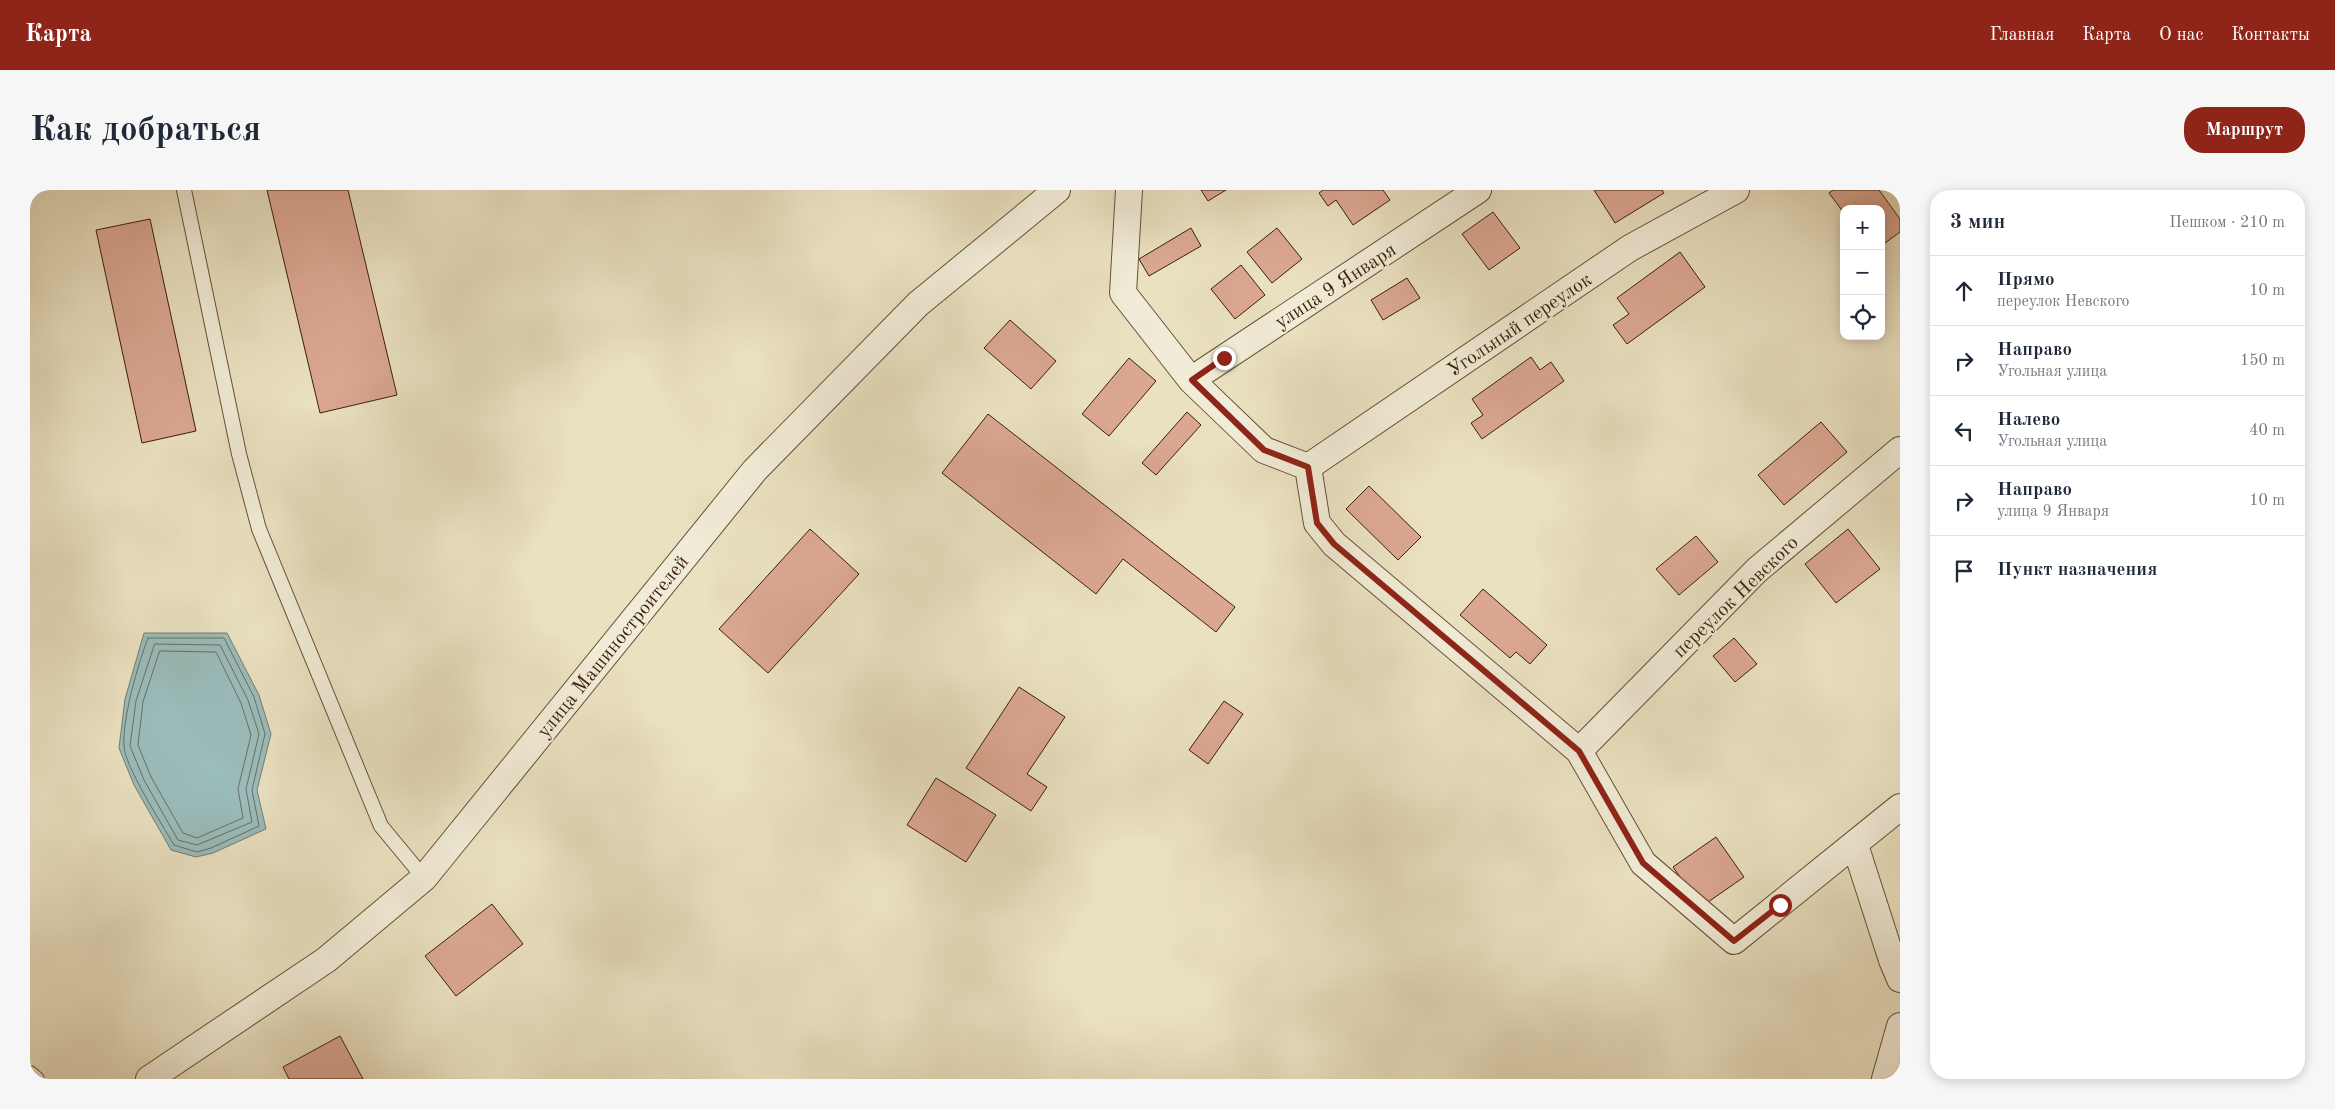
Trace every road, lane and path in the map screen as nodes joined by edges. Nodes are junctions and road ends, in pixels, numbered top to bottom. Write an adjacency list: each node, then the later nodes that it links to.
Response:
1 (184, 190): 12 (lane)
2 (1057, 190): 12 (street, улица Машиностроителей)
3 (1129, 190): 6 (street)
4 (1478, 190): 6 (street, улица 9 Января)
5 (1736, 190): 8 (street, Угольный переулок)
6 (1192, 380): 8 (street)
7 (1900, 450): 9 (street, переулок Невского)
8 (1308, 467): 9 (street)
9 (1579, 751): 11 (street)
10 (1900, 807): 11 (street)
11 (1855, 845): 13 (street)
12 (424, 878): 17 (street, улица Машиностроителей)
13 (1900, 978)
14 (1900, 1026): 18 (street)
15 (30, 1074): 16 (lane)
16 (37, 1079)
17 (149, 1079)
18 (1885, 1079)

